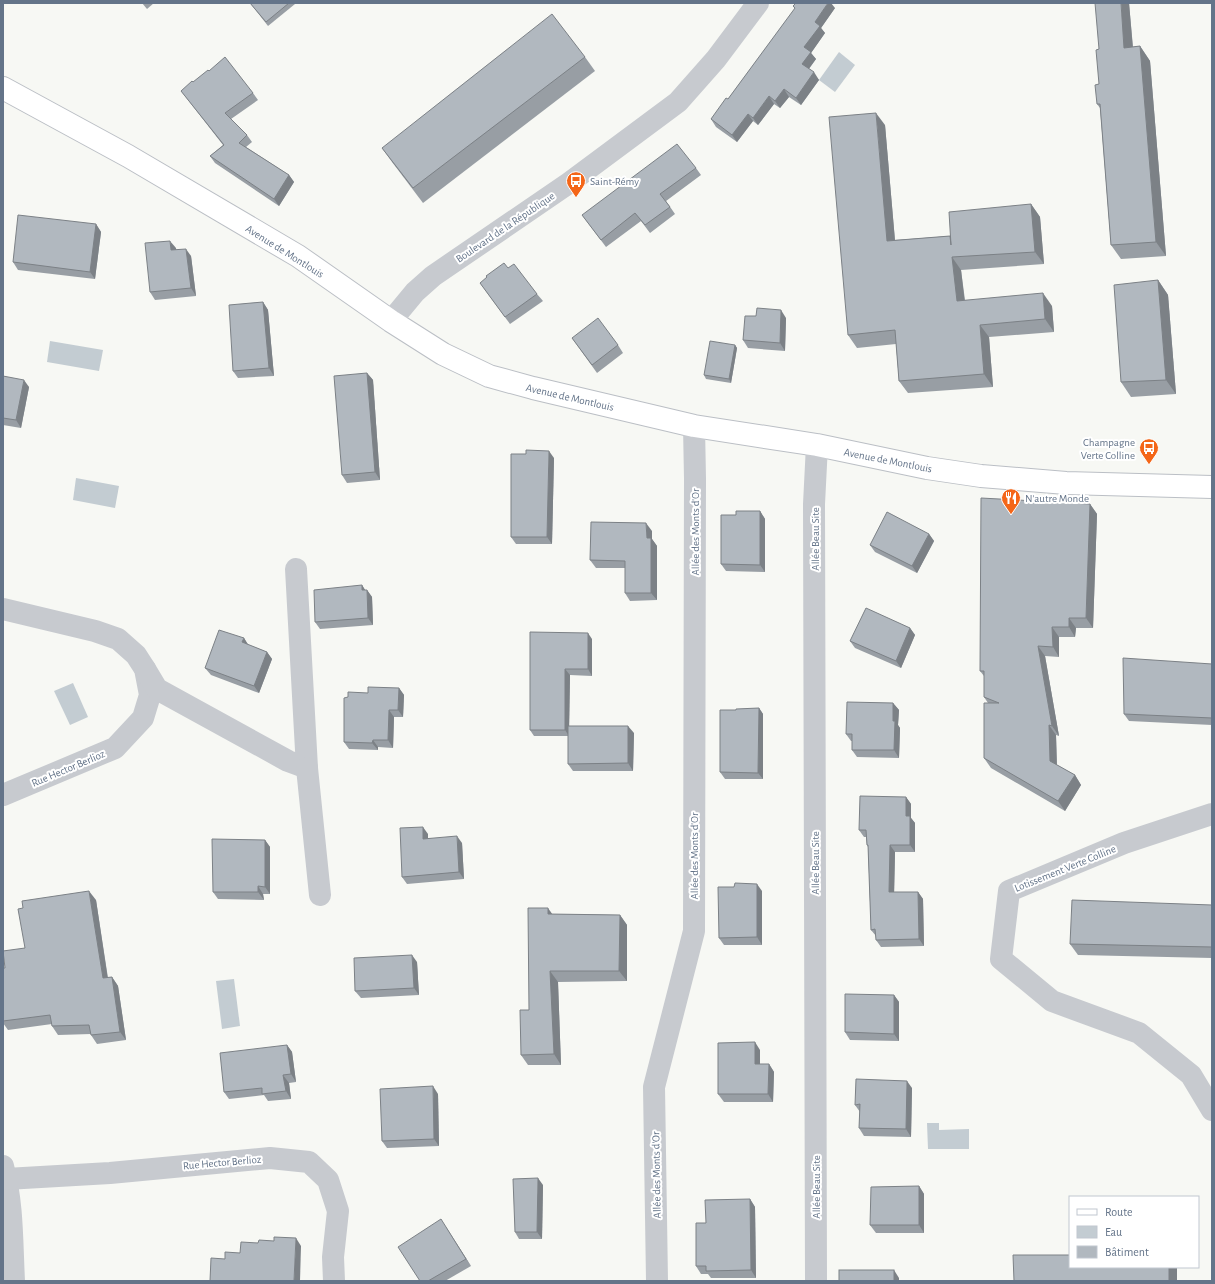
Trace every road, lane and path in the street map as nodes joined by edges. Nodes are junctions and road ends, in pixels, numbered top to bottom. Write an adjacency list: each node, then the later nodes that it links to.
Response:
1 (758, 3): 3 (street, Boulevard de la République)
2 (3, 88): 3 (street, Avenue de Montlouis)
3 (391, 321): 4 (street, Avenue de Montlouis)
4 (694, 426): 5 (street, Avenue de Montlouis); 18 (street, Allée des Monts d'Or)
5 (817, 445): 6 (street, Avenue de Montlouis); 19 (street, Allée Beau Site)
6 (1212, 487)
7 (296, 568): 10 (street)
8 (3, 608): 9 (street, Rue Hector Berlioz)
9 (145, 669): 10 (street, Rue Hector Berlioz); 11 (street, Rue Hector Berlioz)
10 (307, 768): 13 (street)
11 (3, 795)
12 (1212, 814): 14 (street, Lotissement Verte Colline)
13 (320, 895)
14 (1212, 1110)
15 (5, 1172): 16 (street, Rue Hector Berlioz); 17 (street, Rue Hector Berlioz)
16 (14, 1281)
17 (334, 1281)
18 (657, 1281)
19 (816, 1281)

